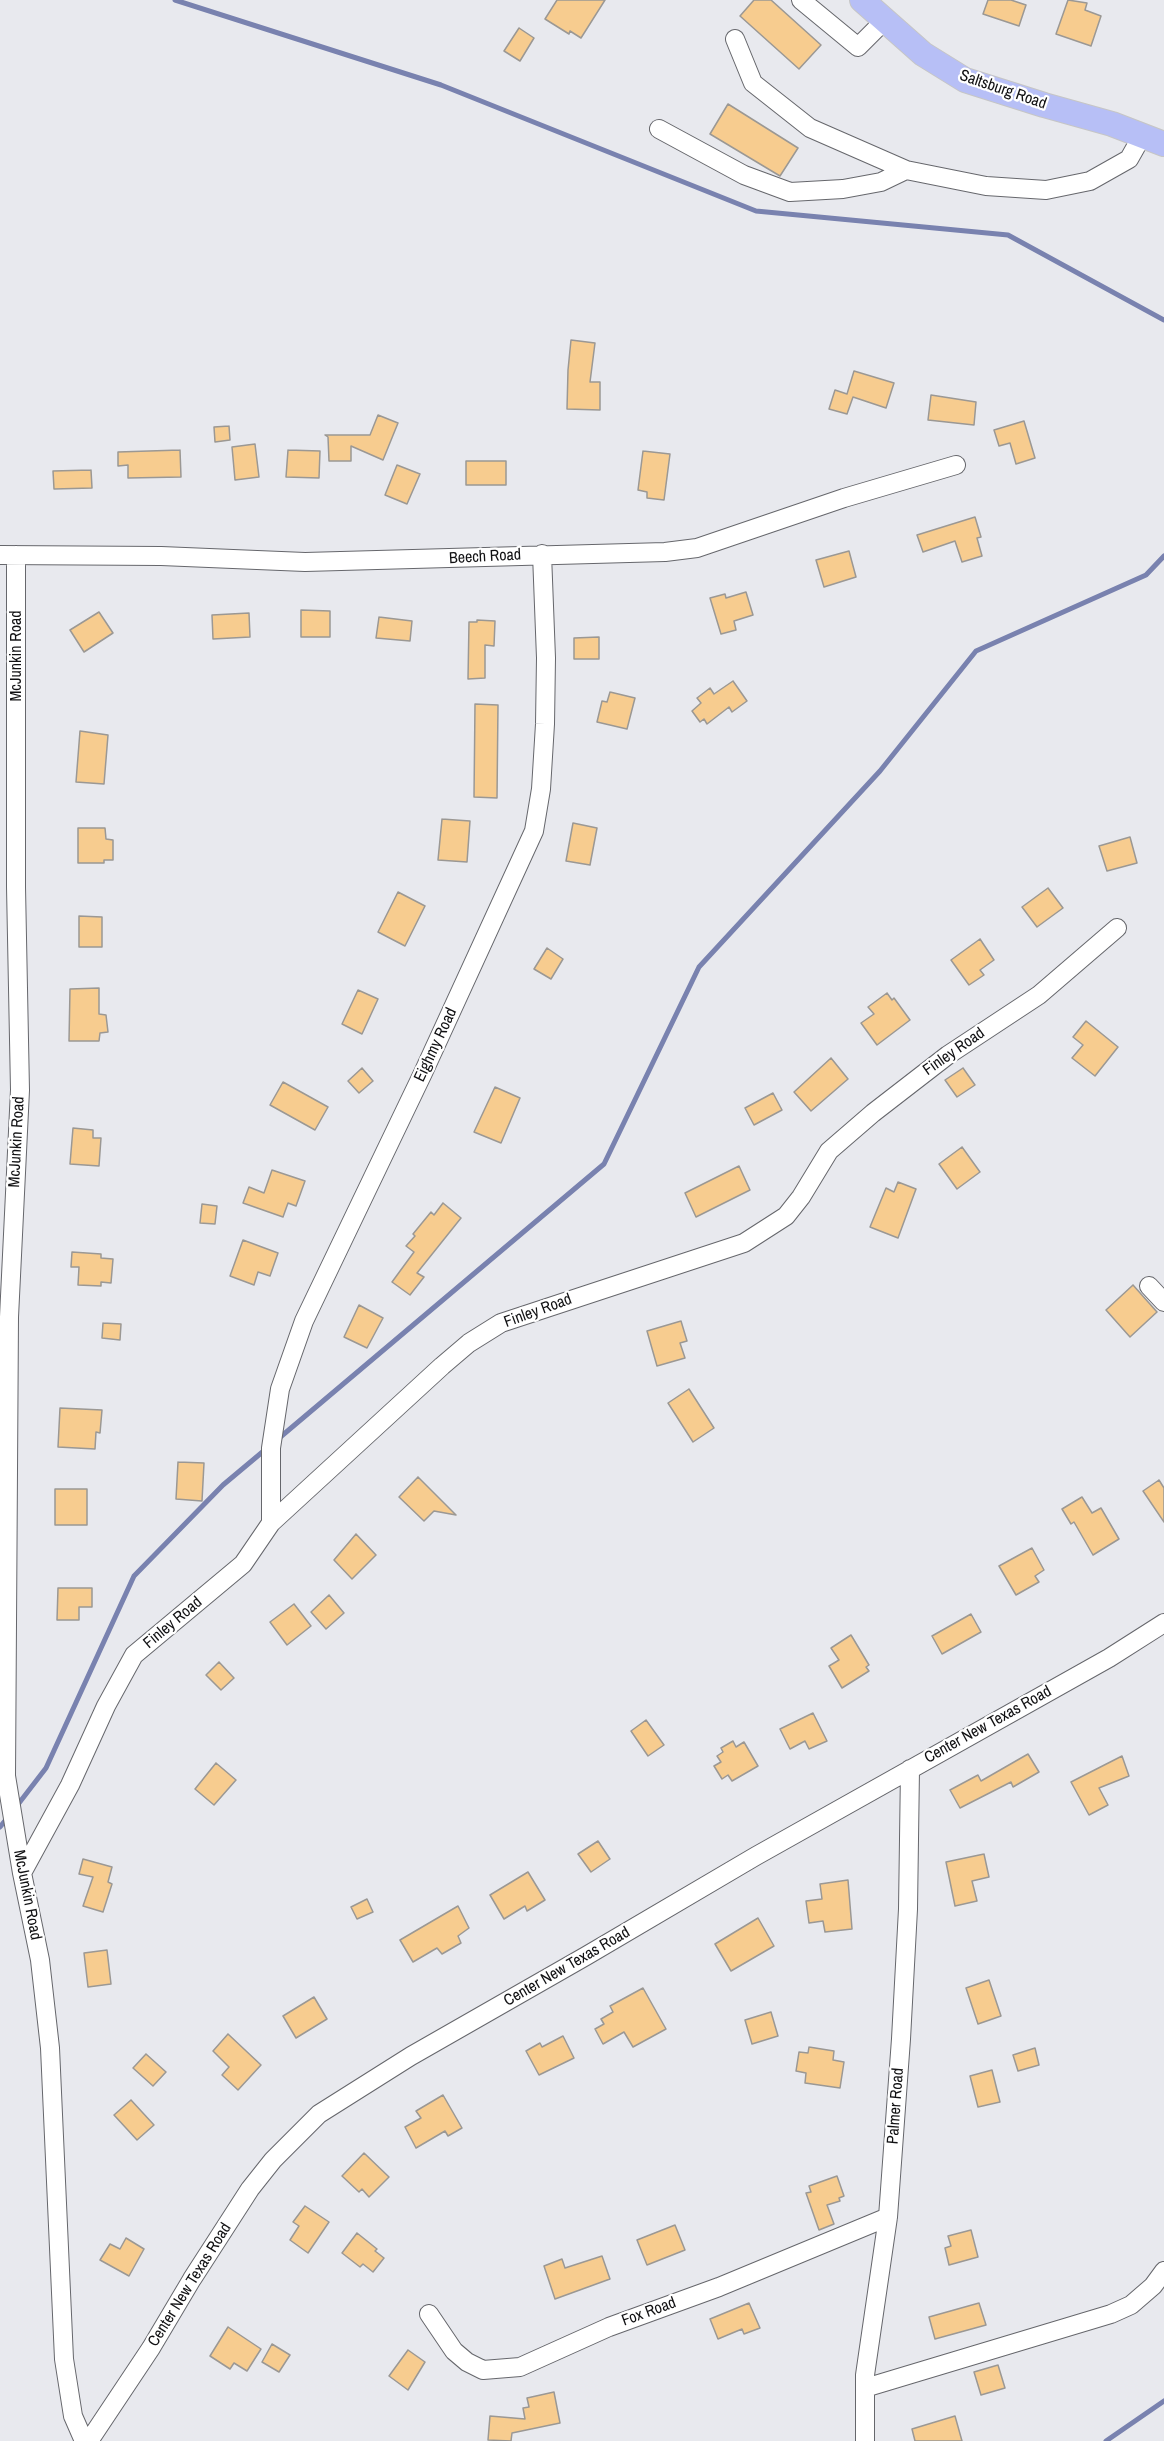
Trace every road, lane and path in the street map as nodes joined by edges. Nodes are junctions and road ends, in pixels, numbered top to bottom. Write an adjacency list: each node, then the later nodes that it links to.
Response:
1 (801, 0): 3 (street)
2 (862, 0): 3 (main road, Saltsburg Road)
3 (884, 21): 6 (main road, Saltsburg Road)
4 (735, 39): 7 (street)
5 (659, 129): 7 (street)
6 (1153, 140): 7 (street)
7 (906, 170)
8 (956, 465): 10 (street, Beech Road)
9 (8, 555): 10 (street, Beech Road); 17 (street, McJunkin Road)
10 (542, 555): 14 (street, Eighmy Road)
11 (1117, 928): 14 (street, Finley Road)
12 (1149, 1286): 13 (street)
13 (1164, 1302)
14 (271, 1523): 17 (street, Finley Road)
15 (1164, 1623): 16 (street, Center New Texas Road)
16 (910, 1769): 18 (street, Palmer Road); 23 (street, Center New Texas Road)
17 (22, 1873): 22 (street, McJunkin Road)
18 (888, 2217): 20 (street, Fox Road); 21 (street, Palmer Road)
19 (1164, 2271): 21 (street)
20 (429, 2314)
21 (865, 2388): 24 (street, Palmer Road)
22 (84, 2441)
23 (89, 2441)
24 (865, 2441)

